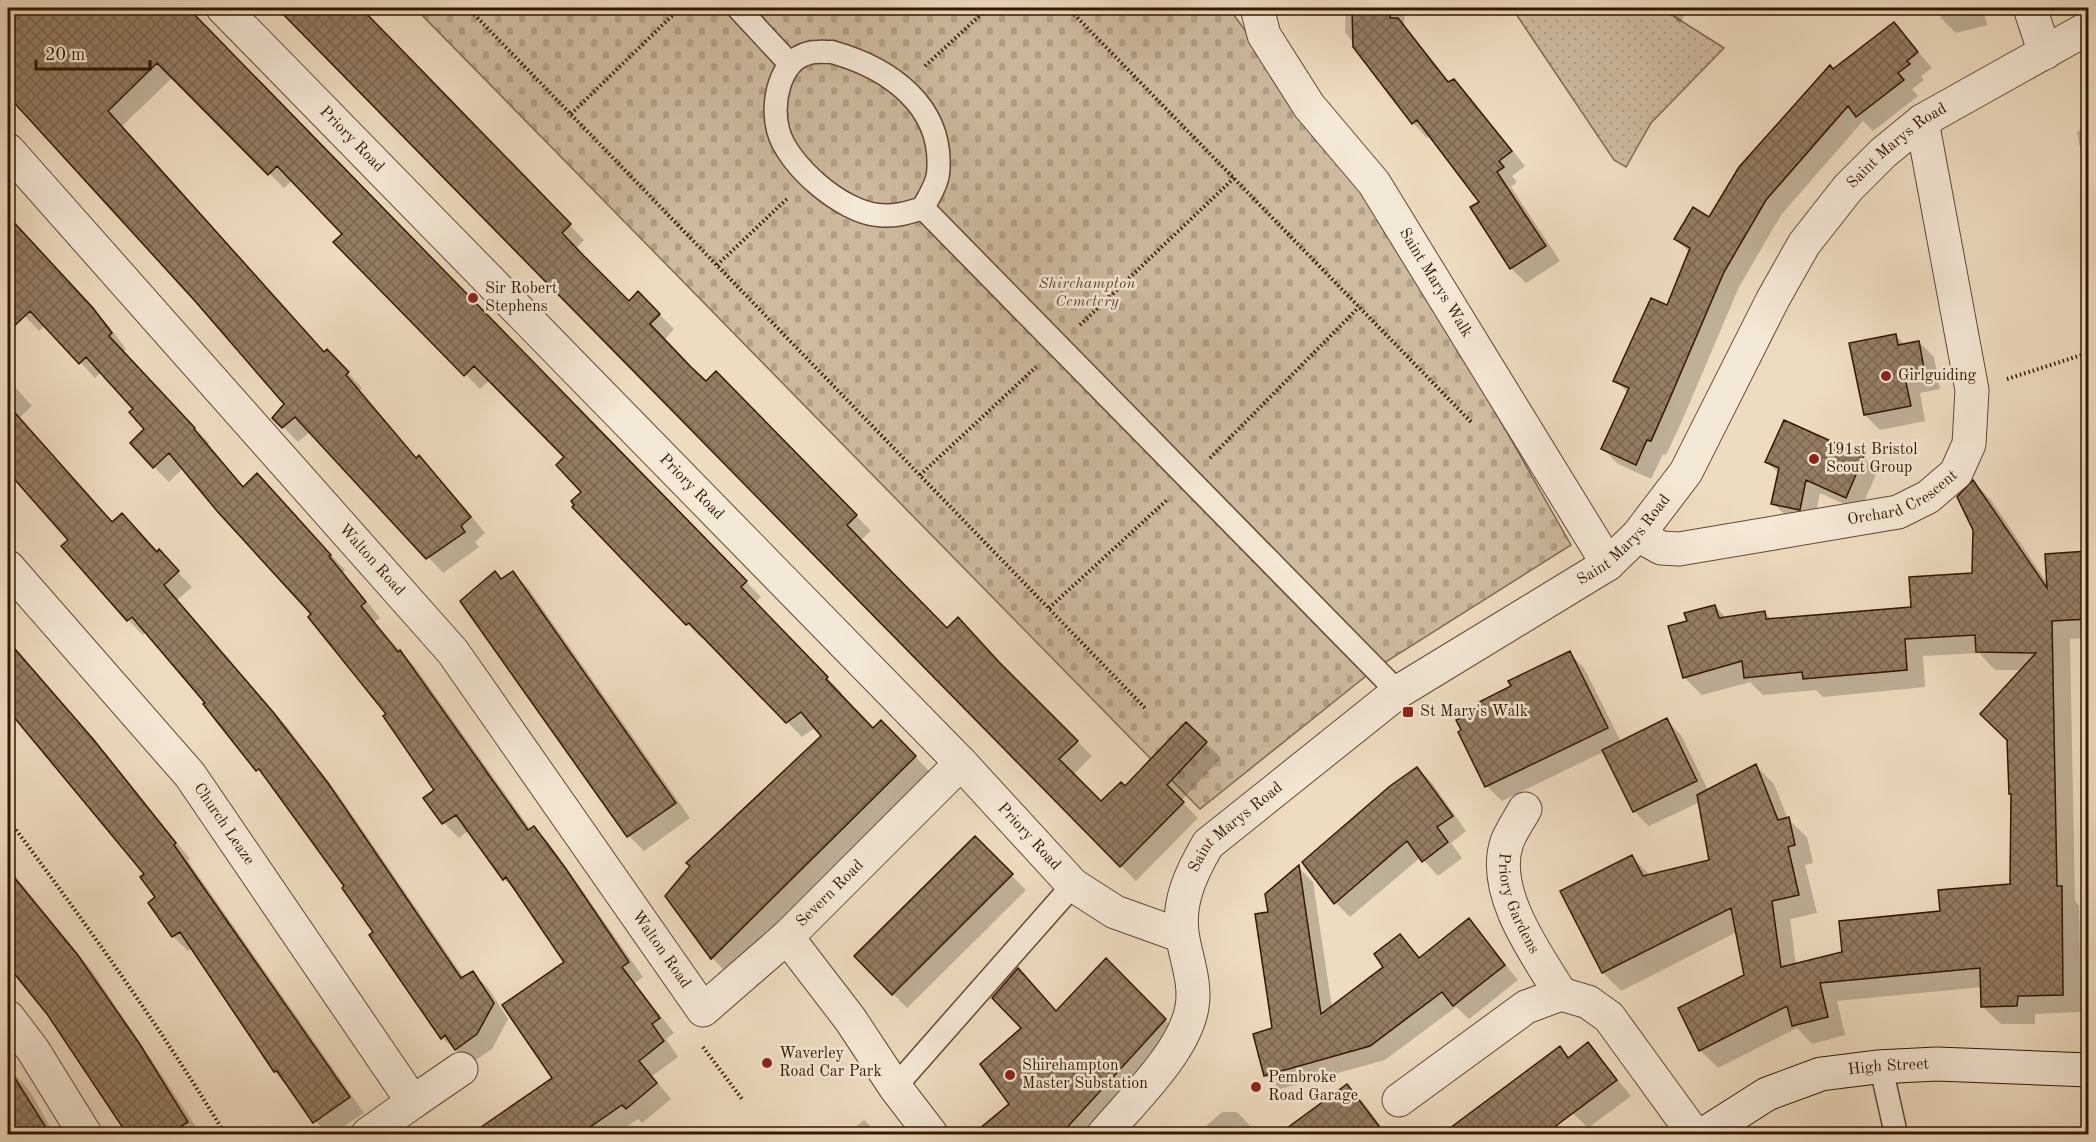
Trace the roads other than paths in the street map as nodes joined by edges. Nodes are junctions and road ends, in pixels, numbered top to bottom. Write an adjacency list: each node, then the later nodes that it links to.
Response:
1 (224, 8): 15 (street, Priory Road)
2 (738, 8): 7 (lane)
3 (1257, 8): 12 (street, Saint Marys Walk)
4 (2030, 8): 6 (street)
5 (2088, 28): 6 (street, Saint Marys Road)
6 (2045, 53): 8 (street, Saint Marys Road)
7 (790, 64): 10 (lane); 10 (lane)
8 (1922, 121): 11 (street, Saint Marys Road); 11 (street, Orchard Crescent)
9 (8, 150): 21 (street, Walton Road)
10 (923, 208): 14 (lane)
11 (1638, 535): 12 (street, Saint Marys Road)
12 (1608, 564): 14 (street, Saint Marys Road)
13 (8, 567): 28 (street, Church Leaze)
14 (1398, 692): 18 (street, Saint Marys Road)
15 (961, 763): 17 (street, Priory Road); 19 (street, Severn Road)
16 (1525, 809): 20 (street, Priory Gardens)
17 (1073, 885): 18 (street, Priory Road); 26 (lane)
18 (1182, 936): 32 (street, Saint Marys Road)
19 (787, 937): 21 (street, Severn Road); 26 (street)
20 (1561, 994): 27 (street); 33 (street)
21 (695, 1000)
22 (8, 1017): 29 (street)
23 (1881, 1067): 25 (street, High Street); 34 (street, High Street); 35 (lane)
24 (460, 1069): 28 (street)
25 (2088, 1070)
26 (895, 1087): 31 (street)
27 (1399, 1100)
28 (413, 1102): 30 (street)
29 (85, 1134)
30 (368, 1134)
31 (931, 1134)
32 (1104, 1134)
33 (1694, 1134)
34 (1704, 1134)
35 (1896, 1134)

